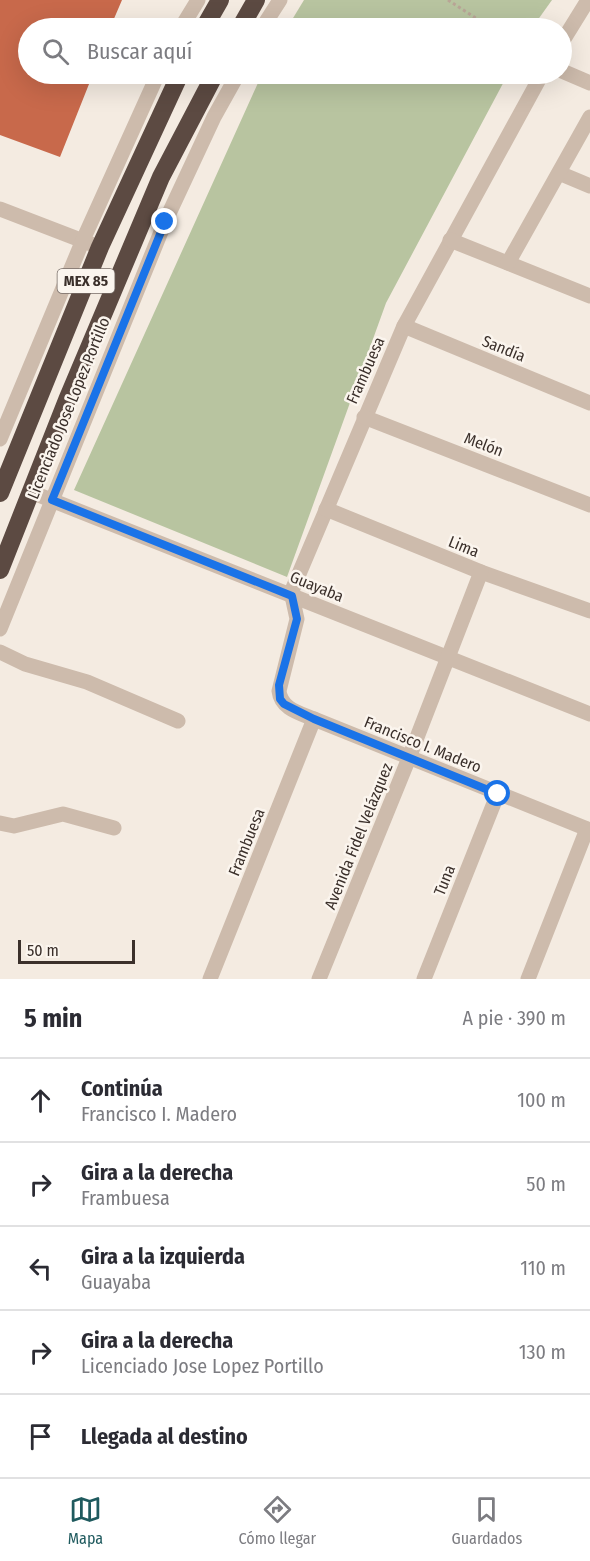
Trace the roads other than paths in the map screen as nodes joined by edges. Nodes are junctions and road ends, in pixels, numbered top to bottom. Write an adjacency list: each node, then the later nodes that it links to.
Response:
1 (198, 0): 6 (street)
2 (220, 0): 7 (highway)
3 (256, 0): 8 (highway)
4 (280, 0): 9 (street)
5 (588, 0): 10 (street)
6 (187, 18)
7 (210, 18)
8 (246, 18)
9 (268, 18)
10 (572, 25)
11 (572, 76): 12 (street)
12 (590, 83)
13 (154, 84): 23 (street, Licenciado Jose Lopez Portillo)
14 (175, 84): 23 (highway, Licenciado Jose Lopez Portillo / MEX 85)
15 (210, 84): 32 (highway, Licenciado Jose Lopez Portillo / MEX 85)
16 (232, 84): 34 (street, Licenciado Jose Lopez Portillo)
17 (536, 84): 22 (street, Frambuesa)
18 (590, 117): 19 (street)
19 (559, 173): 20 (street); 24 (street)
20 (590, 186)
21 (0, 210): 23 (street)
22 (450, 240): 24 (street); 26 (street, Frambuesa)
23 (91, 244): 28 (street, Licenciado Jose Lopez Portillo); 29 (highway, Licenciado Jose Lopez Portillo / MEX 85)
24 (508, 263): 25 (street)
25 (590, 296)
26 (404, 326): 27 (street, Sandía); 30 (street, Frambuesa)
27 (590, 403)
28 (6, 406): 29 (street); 31 (street, Licenciado Jose Lopez Portillo)
29 (30, 416): 33 (highway, Licenciado Jose Lopez Portillo / MEX 85)
30 (364, 417): 35 (street, Melón); 36 (street, Frambuesa)
31 (0, 439)
32 (31, 492): 34 (street, Guayaba); 37 (highway, Licenciado Jose Lopez Portillo / MEX 85)
33 (0, 493)
34 (52, 500): 39 (street, Guayaba); 41 (street, Licenciado Jose Lopez Portillo)
35 (590, 505)
36 (326, 509): 38 (street, Lima); 39 (street, Frambuesa)
37 (0, 570)
38 (481, 572): 40 (street, Lima); 43 (street, Avenida Fidel Velázquez)
39 (292, 596): 43 (street, Guayaba); 44 (street, Frambuesa)
40 (590, 611)
41 (0, 629)
42 (0, 652): 47 (street)
43 (447, 657): 45 (street, Guayaba); 48 (street, Avenida Fidel Velázquez)
44 (280, 699): 46 (street, Francisco I. Madero)
45 (590, 714)
46 (314, 719): 48 (street, Francisco I. Madero); 53 (street, Frambuesa)
47 (178, 721)
48 (409, 758): 49 (street, Francisco I. Madero); 54 (street, Avenida Fidel Velázquez)
49 (498, 794): 52 (street, Francisco I. Madero); 55 (street, Tuna)
50 (0, 823): 51 (street)
51 (114, 828)
52 (588, 830): 56 (street)
53 (210, 979)
54 (319, 979)
55 (424, 979)
56 (528, 979)

